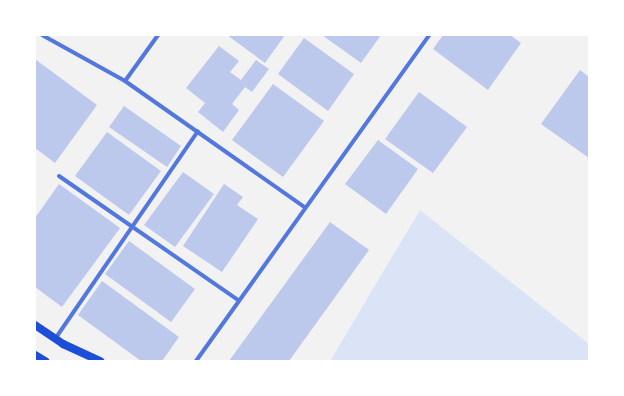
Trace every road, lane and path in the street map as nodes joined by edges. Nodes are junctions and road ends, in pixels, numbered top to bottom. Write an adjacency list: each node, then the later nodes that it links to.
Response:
1 (42, 35): 4 (street)
2 (158, 35): 4 (street)
3 (429, 35): 7 (street)
4 (125, 82): 5 (street)
5 (198, 131): 7 (street); 8 (street)
6 (59, 176): 8 (street)
7 (304, 206): 9 (street)
8 (131, 227): 9 (street); 11 (street)
9 (238, 300): 15 (street)
10 (35, 325): 11 (main road)
11 (55, 339): 14 (main road)
12 (35, 355): 13 (main road)
13 (45, 361)
14 (100, 361)
15 (196, 361)

